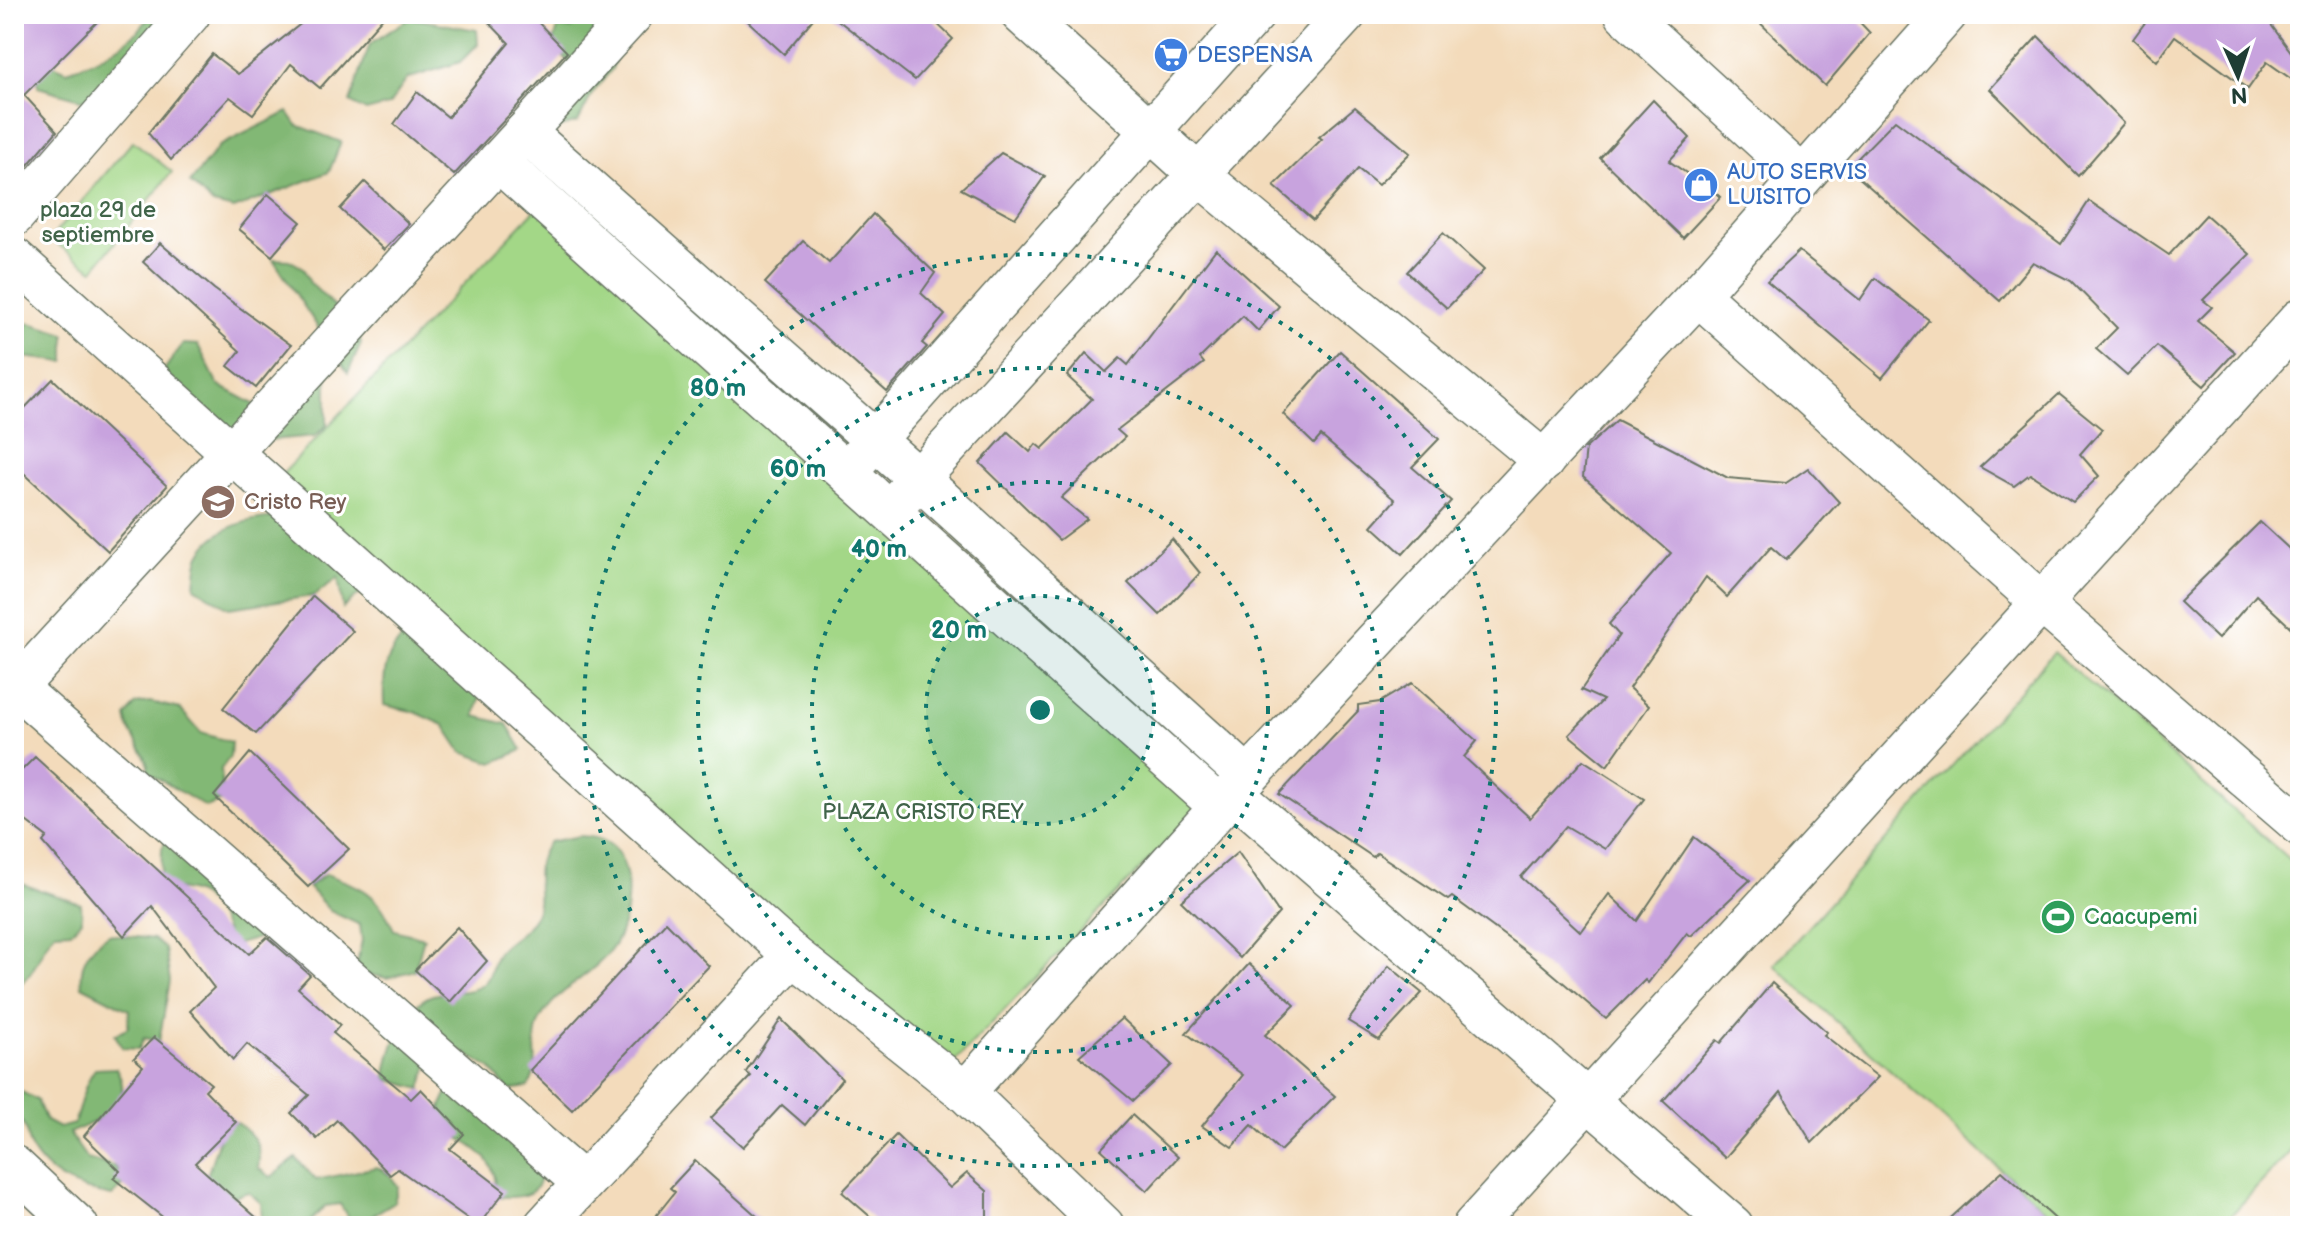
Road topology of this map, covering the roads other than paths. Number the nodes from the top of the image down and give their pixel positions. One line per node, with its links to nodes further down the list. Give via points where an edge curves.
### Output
1 (190, 14): 13 (street)
2 (633, 14): 8 (street)
3 (1021, 14): 9 (street)
4 (1255, 14): 9 (street)
5 (1346, 14): 11 (street)
6 (1625, 14): 12 (street)
7 (1947, 14): 12 (street)
8 (525, 132): 10 (street); 17 (street)
9 (1151, 132): 11 (street); 17 (street)
10 (498, 161): 18 (street); 20 (street)
11 (1198, 174): 19 (street); 21 (street)
12 (1802, 176): 15 (street)
13 (14, 216)
14 (14, 258): 18 (street)
15 (1698, 295): 19 (street); 23 (street)
16 (2300, 319): 23 (street)
17 (875, 441): 20 (street); 21 (street)
18 (230, 454): 24 (street); 27 (street)
19 (1544, 461): 25 (street)
20 (847, 472): 22 (street)
21 (919, 479): 22 (street); 25 (street)
22 (890, 511): 25 (street)
23 (2042, 603): 26 (street); 29 (street)
24 (15, 688): 31 (street)
25 (1234, 792): 28 (street); 29 (street)
26 (2300, 825)
27 (793, 955): 28 (street); 31 (street)
28 (965, 1092): 34 (street)
29 (1589, 1100): 35 (street); 36 (street)
30 (14, 1166): 32 (street)
31 (583, 1183): 33 (street)
32 (54, 1218)
33 (544, 1226)
34 (1104, 1226)
35 (1473, 1226)
36 (1733, 1226)

